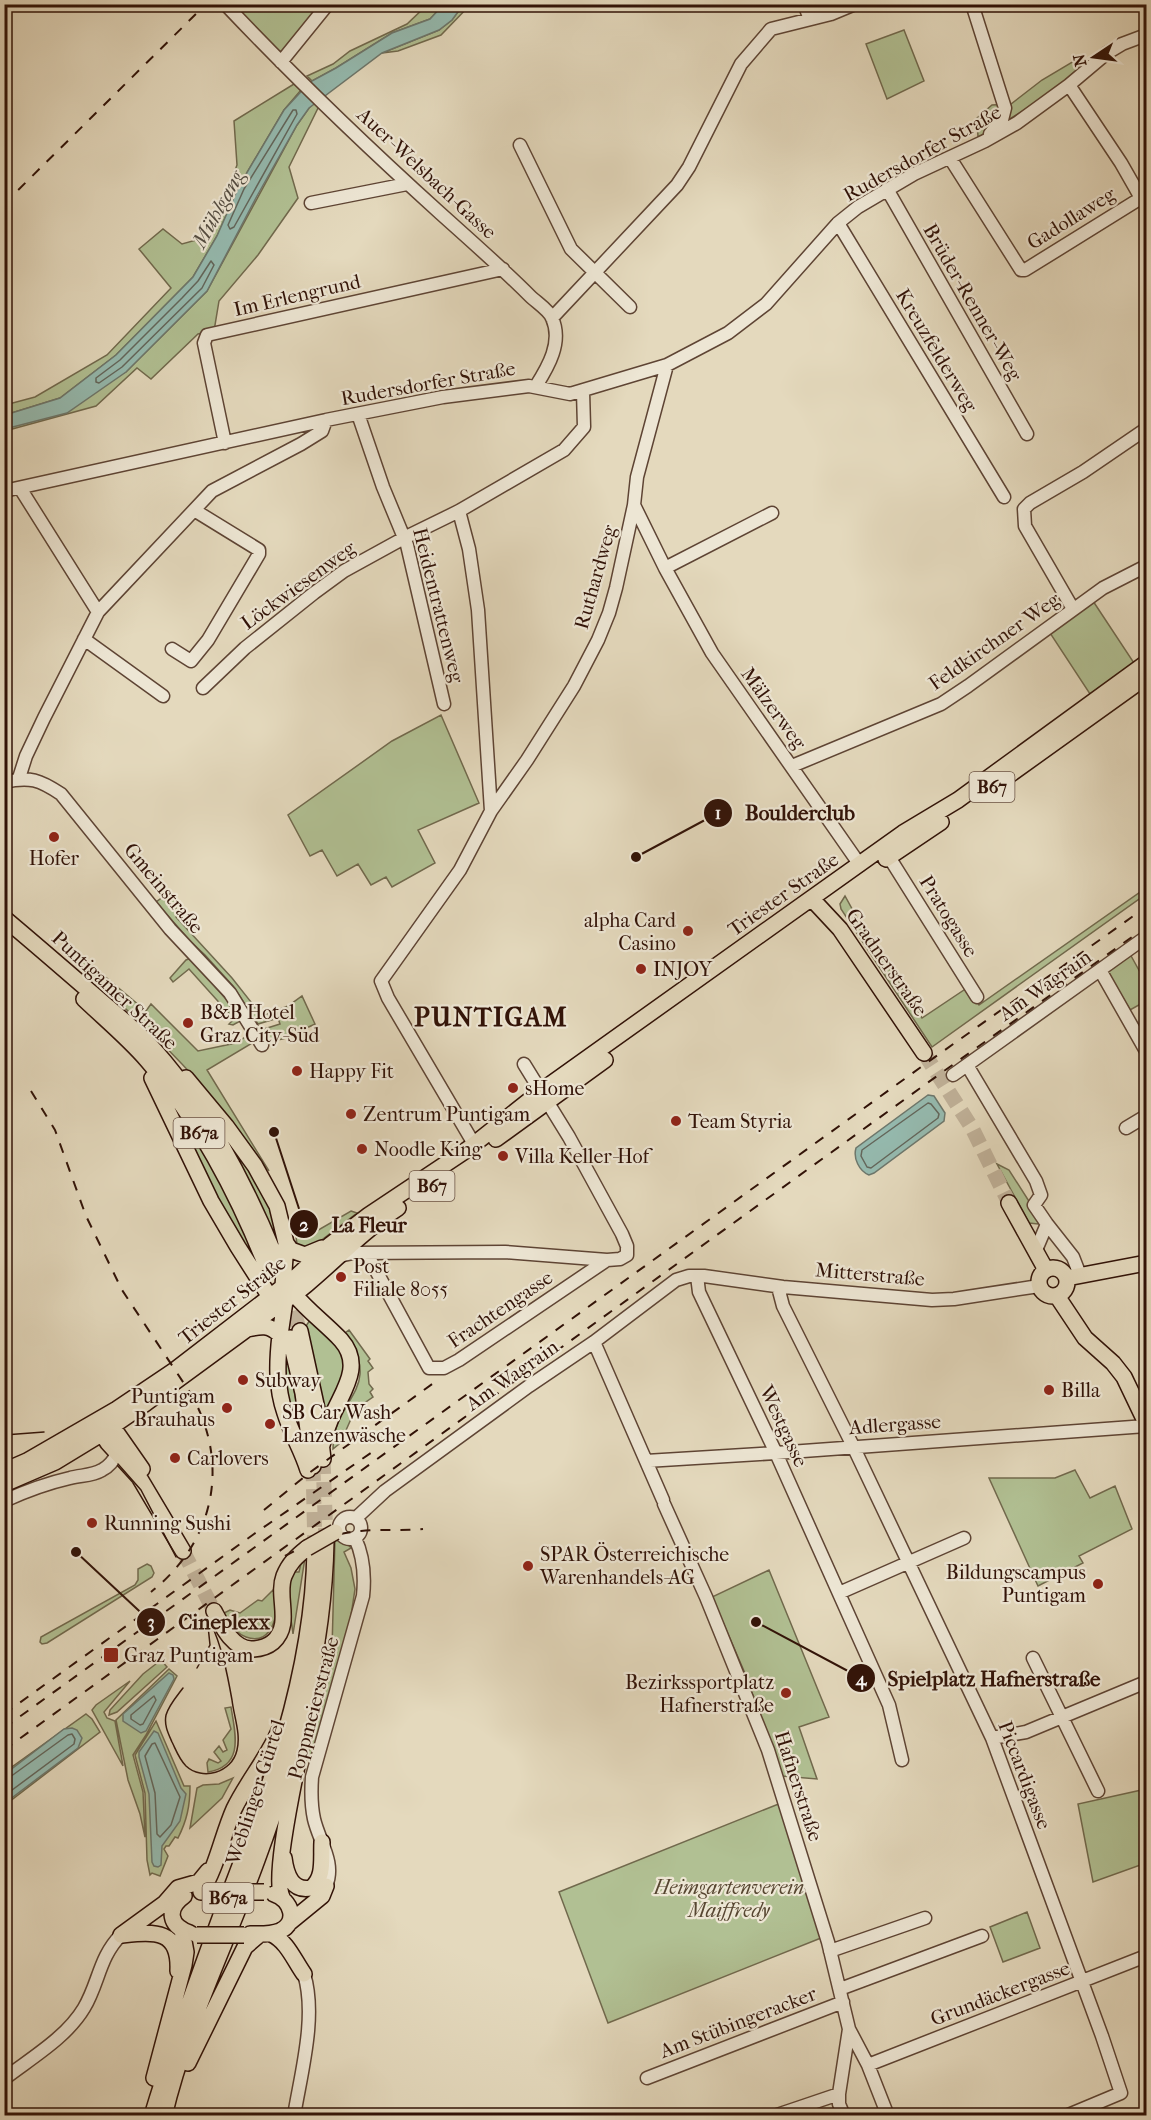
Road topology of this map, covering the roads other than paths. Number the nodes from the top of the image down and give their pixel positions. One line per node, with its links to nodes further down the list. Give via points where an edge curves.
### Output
1 (225, 4): 8 (street, Auer-Welsbach-Gasse)
2 (328, 4): 8 (street)
3 (804, 4): 6 (street)
4 (972, 4): 10 (street, via 1005,108 1002,120)
5 (854, 5): 6 (street)
6 (810, 19): 19 (street, via 771,29 741,64 677,185)
7 (1146, 35): 9 (street, Rudersdorfer Straße, via 1107,53)
8 (281, 62): 13 (street, Auer-Welsbach-Gasse)
9 (1069, 85): 10 (street, Rudersdorfer Straße); 15 (street, Gadollaweg)
10 (985, 141): 12 (street, Rudersdorfer Straße)
11 (520, 145): 19 (street, via 571,249)
12 (950, 158): 14 (street, Rudersdorfer Straße); 15 (street, Gadollaweg, via 1022,270)
13 (407, 184): 16 (street); 18 (street, Auer-Welsbach-Gasse)
14 (887, 189): 17 (street, Rudersdorfer Straße); 28 (street, Brüder-Renner-Weg)
15 (1144, 196)
16 (311, 203)
17 (838, 223): 22 (street, Rudersdorfer Straße, via 766,304 728,333); 32 (street, Kreuzfelderweg)
18 (503, 270): 21 (street, Auer-Welsbach-Gasse); 29 (street, Im Erlengrund, via 207,335 204,343)
19 (594, 272): 20 (street); 21 (street)
20 (630, 308)
21 (552, 318): 23 (street, via 552,359)
22 (667, 365): 24 (street, Rudersdorfer Straße); 33 (street, Ruthardweg, via 637,477)
23 (536, 386): 24 (street, Rudersdorfer Straße, via 562,394); 25 (street, Rudersdorfer Straße)
24 (583, 391): 35 (street, Löckwiesenweg, via 584,428 567,447)
25 (358, 414): 26 (street, Rudersdorfer Straße); 37 (street, Heidentrattenweg)
26 (326, 420): 29 (street, Rudersdorfer Straße); 34 (street, via 322,431 217,487)
27 (1146, 429): 40 (street, via 1024,509 1024,526)
28 (1027, 434)
29 (225, 443): 30 (street, Rudersdorfer Straße)
30 (20, 488): 31 (street, Rudersdorfer Straße); 41 (street)
31 (4, 491)
32 (1004, 496)
33 (634, 505): 39 (street, Mälzerweg); 52 (street, Ruthardweg, via 612,604 598,640 570,693)
34 (194, 510): 41 (street); 43 (street, via 259,550 259,554 214,631 191,661)
35 (459, 511): 37 (street, Löckwiesenweg); 52 (street, via 478,610)
36 (772, 513): 39 (street)
37 (404, 538): 46 (street, Löckwiesenweg, via 344,571 314,593 245,648); 48 (street, Heidentrattenweg)
38 (1146, 566): 40 (street, Feldkirchner Weg)
39 (665, 568): 49 (street, Mälzerweg, via 717,660)
40 (1072, 609): 49 (street, Feldkirchner Weg, via 941,704)
41 (98, 612): 42 (street)
42 (84, 639): 47 (street); 50 (street)
43 (172, 649)
44 (1146, 663): 54 (main road, Triester Straße / B67, via 958,800)
45 (1146, 677): 53 (main road, Triester Straße / B67)
46 (203, 688)
47 (163, 696)
48 (444, 704)
49 (792, 766): 54 (street, Mälzerweg)
50 (19, 778): 51 (street, Gmeinstraße); 62 (street, Gmeinstraße, via 48,785 70,803 171,929 230,993)
51 (4, 782)
52 (491, 811): 71 (street, Ruthardweg, via 460,870 381,981)
53 (889, 856): 55 (main road, Triester Straße / B67); 60 (street, Pratogasse)
54 (860, 865): 55 (main road, Triester Straße / B67)
55 (815, 902): 64 (main road, Gradnerstraße, via 840,929); 68 (main road, Triester Straße / B67)
56 (4, 918): 61 (main road, Puntigamer Straße / B67a)
57 (4, 931): 61 (main road, Puntigamer Straße / B67a)
58 (1146, 937): 59 (street, Am Wagrain)
59 (1100, 970): 63 (street); 66 (street, Am Wagrain)
60 (977, 997)
61 (138, 1042): 74 (main road, via 177,1068 255,1166 277,1206); 78 (main road, Puntigamer Straße / B67a, via 221,1168 257,1228); 87 (main road, via 237,1247)
62 (262, 1045)
63 (1146, 1051)
64 (924, 1053)
65 (524, 1064): 68 (street)
66 (966, 1065): 67 (street, Am Wagrain); 73 (street, via 1036,1181 1041,1195 1034,1205)
67 (953, 1075)
68 (545, 1097): 71 (main road, Triester Straße / B67); 75 (main road, Triester Straße / B67, via 432,1186); 79 (street, via 627,1246 627,1255)
69 (1146, 1116): 70 (street)
70 (1126, 1128)
71 (474, 1144): 75 (main road, Triester Straße / B67, via 369,1215)
72 (1009, 1203): 76 (main road)
73 (1047, 1224): 76 (street); 83 (street, via 1073,1257)
74 (286, 1243): 75 (main road, via 291,1250 305,1255); 87 (main road)
75 (334, 1250): 77 (street); 87 (main road, Triester Straße / B67); 87 (main road, Triester Straße / B67, via 297,1276)
76 (1036, 1250): 81 (main road)
77 (367, 1254): 79 (street, via 506,1252); 79 (street, Frachtengasse, via 429,1368 444,1368 459,1360)
78 (270, 1260)
79 (607, 1260)
80 (1146, 1263): 83 (main road)
81 (1046, 1270): 83 (main road, via 1058,1268); 84 (main road, via 1039,1279)
82 (697, 1276): 85 (street, Mitterstraße); 90 (street, Am Wagrain, via 670,1283); 95 (street, Westgasse, via 699,1292)
83 (1073, 1277): 86 (main road)
84 (1040, 1286): 85 (street, Mitterstraße, via 932,1300); 86 (main road, via 1046,1295)
85 (778, 1287): 93 (street, Piccardigasse, via 783,1306)
86 (1058, 1296): 91 (main road, via 1085,1338 1124,1377)
87 (281, 1297): 88 (main road, Triester Straße / B67); 89 (main road); 92 (main road, Triester Straße / B67, via 117,1409); 96 (main road, via 306,1309 340,1340 351,1359 349,1382)
88 (247, 1329): 89 (main road, via 266,1325); 92 (main road, Triester Straße / B67)
89 (290, 1335): 96 (main road); 96 (main road, via 317,1409); 96 (main road, via 277,1370 279,1392 285,1413)
90 (594, 1342): 97 (street, Hafnerstraße); 101 (street, Am Wagrain, via 392,1485)
91 (1146, 1425): 93 (street, Adlergasse)
92 (103, 1427): 94 (main road); 98 (main road, Triester Straße / B67); 99 (main road, Triester Straße / B67, via 55,1462); 102 (main road, via 152,1485)
93 (853, 1446): 95 (street, Adlergasse); 107 (street, Piccardigasse)
94 (116, 1453): 100 (street, via 106,1469 95,1474 38,1487); 102 (main road, via 139,1477)
95 (776, 1453): 97 (street, Adlergasse); 108 (street, Westgasse)
96 (316, 1460)
97 (646, 1461): 131 (street, Hafnerstraße, via 735,1666 779,1779)
98 (4, 1471)
99 (4, 1484)
100 (4, 1501)
101 (356, 1518): 103 (street, Poppmeierstraße, via 361,1528); 105 (street, Am Wagrain, via 342,1519)
102 (175, 1536): 106 (main road)
103 (355, 1538): 105 (street); 118 (street, Poppmeierstraße, via 362,1564 363,1596 312,1777 312,1810)
104 (964, 1538): 107 (street)
105 (325, 1540): 109 (main road, via 293,1560 284,1576 282,1626 271,1643 254,1649 239,1646); 111 (main road, Weblinger Gürtel / B67a); 114 (main road, Weblinger Gürtel / B67a, via 320,1631)
106 (183, 1551)
107 (909, 1563): 108 (street); 115 (street, Piccardigasse)
108 (839, 1593): 116 (street, Westgasse, via 890,1705)
109 (214, 1611)
110 (1033, 1658): 113 (street)
111 (300, 1679): 120 (main road, via 272,1747 234,1810); 144 (main road, Weblinger Gürtel / B67a, via 274,1772)
112 (1146, 1682): 113 (street)
113 (1062, 1717): 115 (street, via 1026,1732); 117 (street)
114 (300, 1725): 119 (main road, via 303,1737); 145 (main road, Weblinger Gürtel / B67a, via 257,1859 201,1999)
115 (992, 1738): 134 (street, Piccardigasse)
116 (902, 1760)
117 (1098, 1791)
118 (322, 1842): 119 (main road, via 321,1876 308,1889 292,1882); 121 (street, Poppmeierstraße, via 330,1868)
119 (283, 1852): 123 (main road, via 279,1878)
120 (216, 1858): 122 (main road); 129 (main road, via 199,1882 178,1888 165,1903)
121 (326, 1886): 123 (main road, via 309,1899 292,1903); 126 (main road, via 322,1896)
122 (206, 1892): 123 (main road, bridge, via 264,1892); 124 (main road, via 186,1895 177,1901)
123 (285, 1899): 126 (main road, via 291,1913)
124 (172, 1917): 127 (main road, via 176,1926); 129 (main road)
125 (925, 1918): 131 (street)
126 (287, 1925): 128 (main road); 133 (main road)
127 (189, 1932): 128 (main road, bridge); 135 (main road)
128 (265, 1934): 133 (main road, via 279,1938); 145 (main road, via 251,1939 244,1947)
129 (121, 1935): 135 (main road, via 153,1932 171,1941 178,1961); 141 (street, via 109,1949 85,2007 73,2024)
130 (982, 1936): 136 (street)
131 (830, 1952): 136 (street, Hafnerstraße)
132 (1146, 1956): 134 (street, Grundäckergasse)
133 (304, 1974): 146 (street, via 309,1992 308,2024)
134 (1082, 1983): 139 (street, Grundäckergasse); 150 (street, Piccardigasse, via 1121,2093)
135 (177, 1989): 143 (main road)
136 (840, 1989): 137 (street, Hafnerstraße)
137 (843, 2002): 138 (street, Hafnerstraße); 140 (street, Am Stübingeracker)
138 (849, 2029): 139 (street); 142 (street, Hafnerstraße)
139 (868, 2065): 149 (street)
140 (647, 2078)
141 (4, 2079)
142 (839, 2094): 147 (street); 148 (street, Hafnerstraße)
143 (146, 2115)
144 (152, 2115)
145 (165, 2115)
146 (294, 2115)
147 (774, 2115)
148 (844, 2115)
149 (888, 2115)
150 (1066, 2115)

